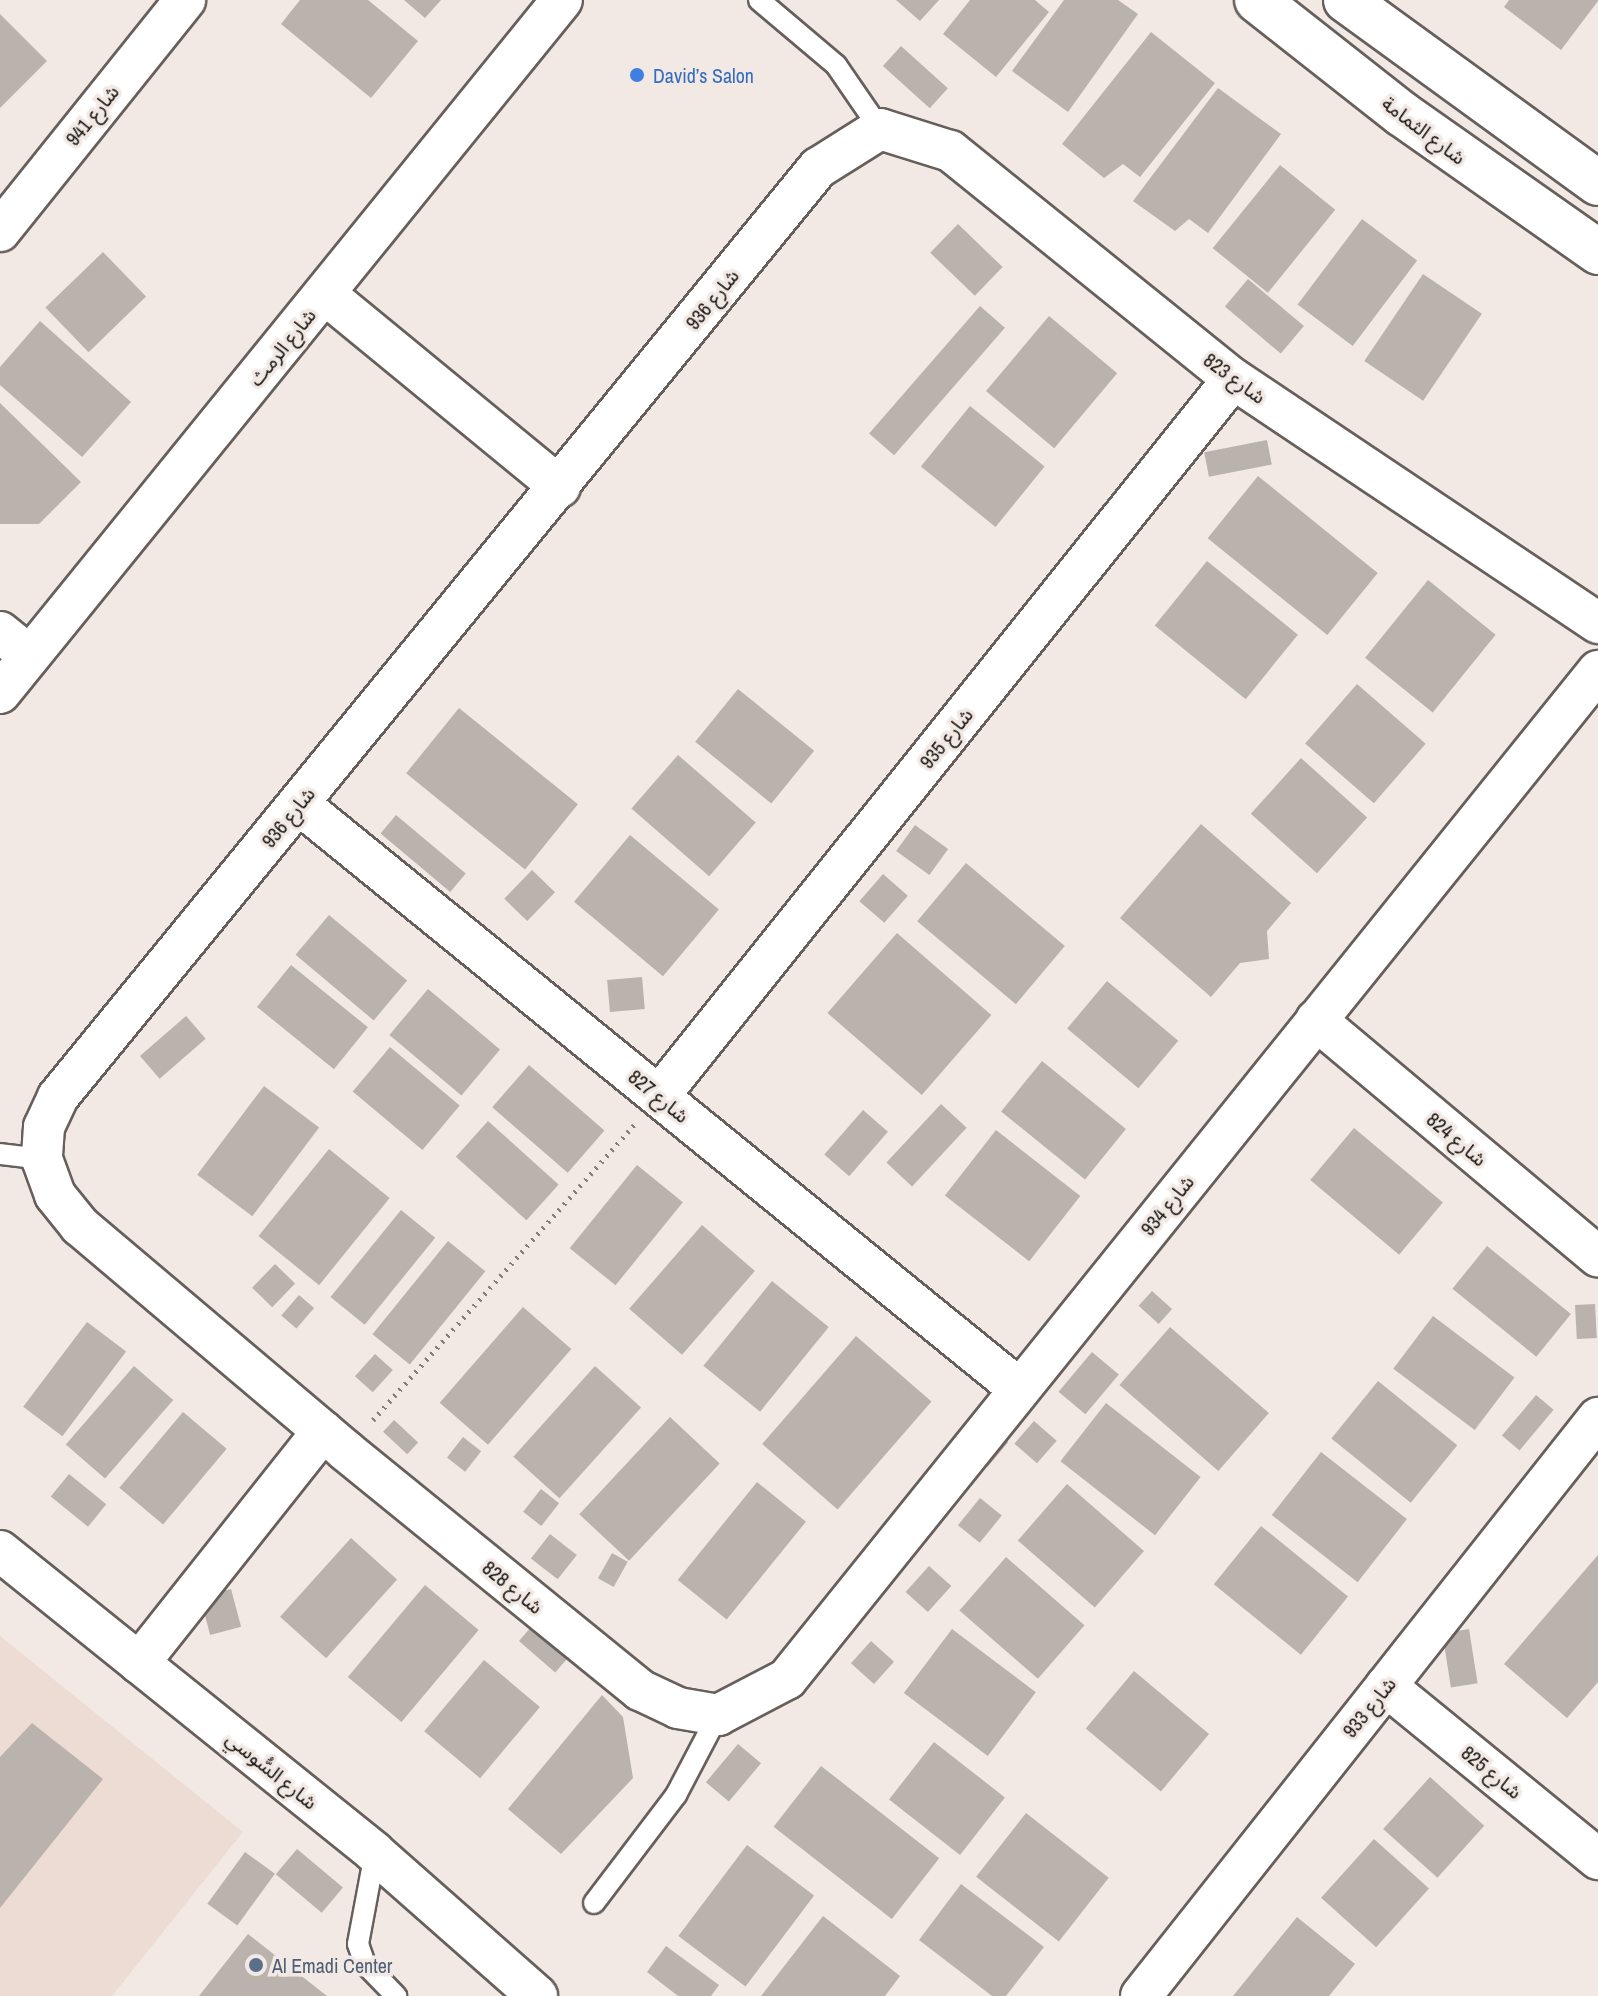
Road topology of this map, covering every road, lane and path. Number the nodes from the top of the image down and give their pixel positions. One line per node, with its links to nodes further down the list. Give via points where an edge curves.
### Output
1 (185, 0): 8 (street, شارع 941)
2 (562, 0): 10 (street, شارع الرمث)
3 (759, 0): 6 (lane, via 836,65)
4 (1257, 0): 9 (street, شارع الثمامة, via 1414,123)
5 (1346, 0): 7 (street)
6 (880, 129): 11 (street, شارع 823, via 950,151); 12 (street, شارع 936, via 818,168)
7 (1598, 183)
8 (0, 231)
9 (1598, 252)
10 (325, 294): 12 (street); 14 (street, شارع الرمث)
11 (1233, 379): 13 (street, شارع 823); 19 (street, شارع 935)
12 (560, 487): 17 (street, شارع 936)
13 (1598, 623)
14 (15, 644): 16 (street, شارع الرمث)
15 (1598, 671): 18 (street, شارع 934)
16 (0, 693)
17 (299, 804): 19 (street, شارع 827); 21 (street, شارع 936, via 58,1097 44,1127)
18 (1316, 1020): 22 (street, شارع 824); 23 (street, شارع 934)
19 (659, 1096): 23 (street, شارع 827); 25 (path)
20 (0, 1154): 21 (lane)
21 (42, 1159): 25 (street, شارع 828, via 55,1195 80,1226)
22 (1598, 1257)
23 (1019, 1389): 29 (street, شارع 934, via 787,1679)
24 (1598, 1418): 28 (street, شارع 933)
25 (334, 1441): 27 (street); 29 (street, شارع 828, via 640,1690 678,1708)
26 (0, 1551): 27 (street, شارع السُّوسي)
27 (139, 1663): 30 (street, شارع السُّوسي)
28 (1386, 1686): 31 (street, شارع 825); 35 (street, شارع 933)
29 (718, 1715): 32 (lane, via 676,1795)
30 (375, 1853): 33 (lane, via 358,1944 365,1964); 34 (street, شارع السُّوسي)
31 (1598, 1859)
32 (594, 1903)
33 (396, 1996)
34 (537, 1996)
35 (1141, 1996)

